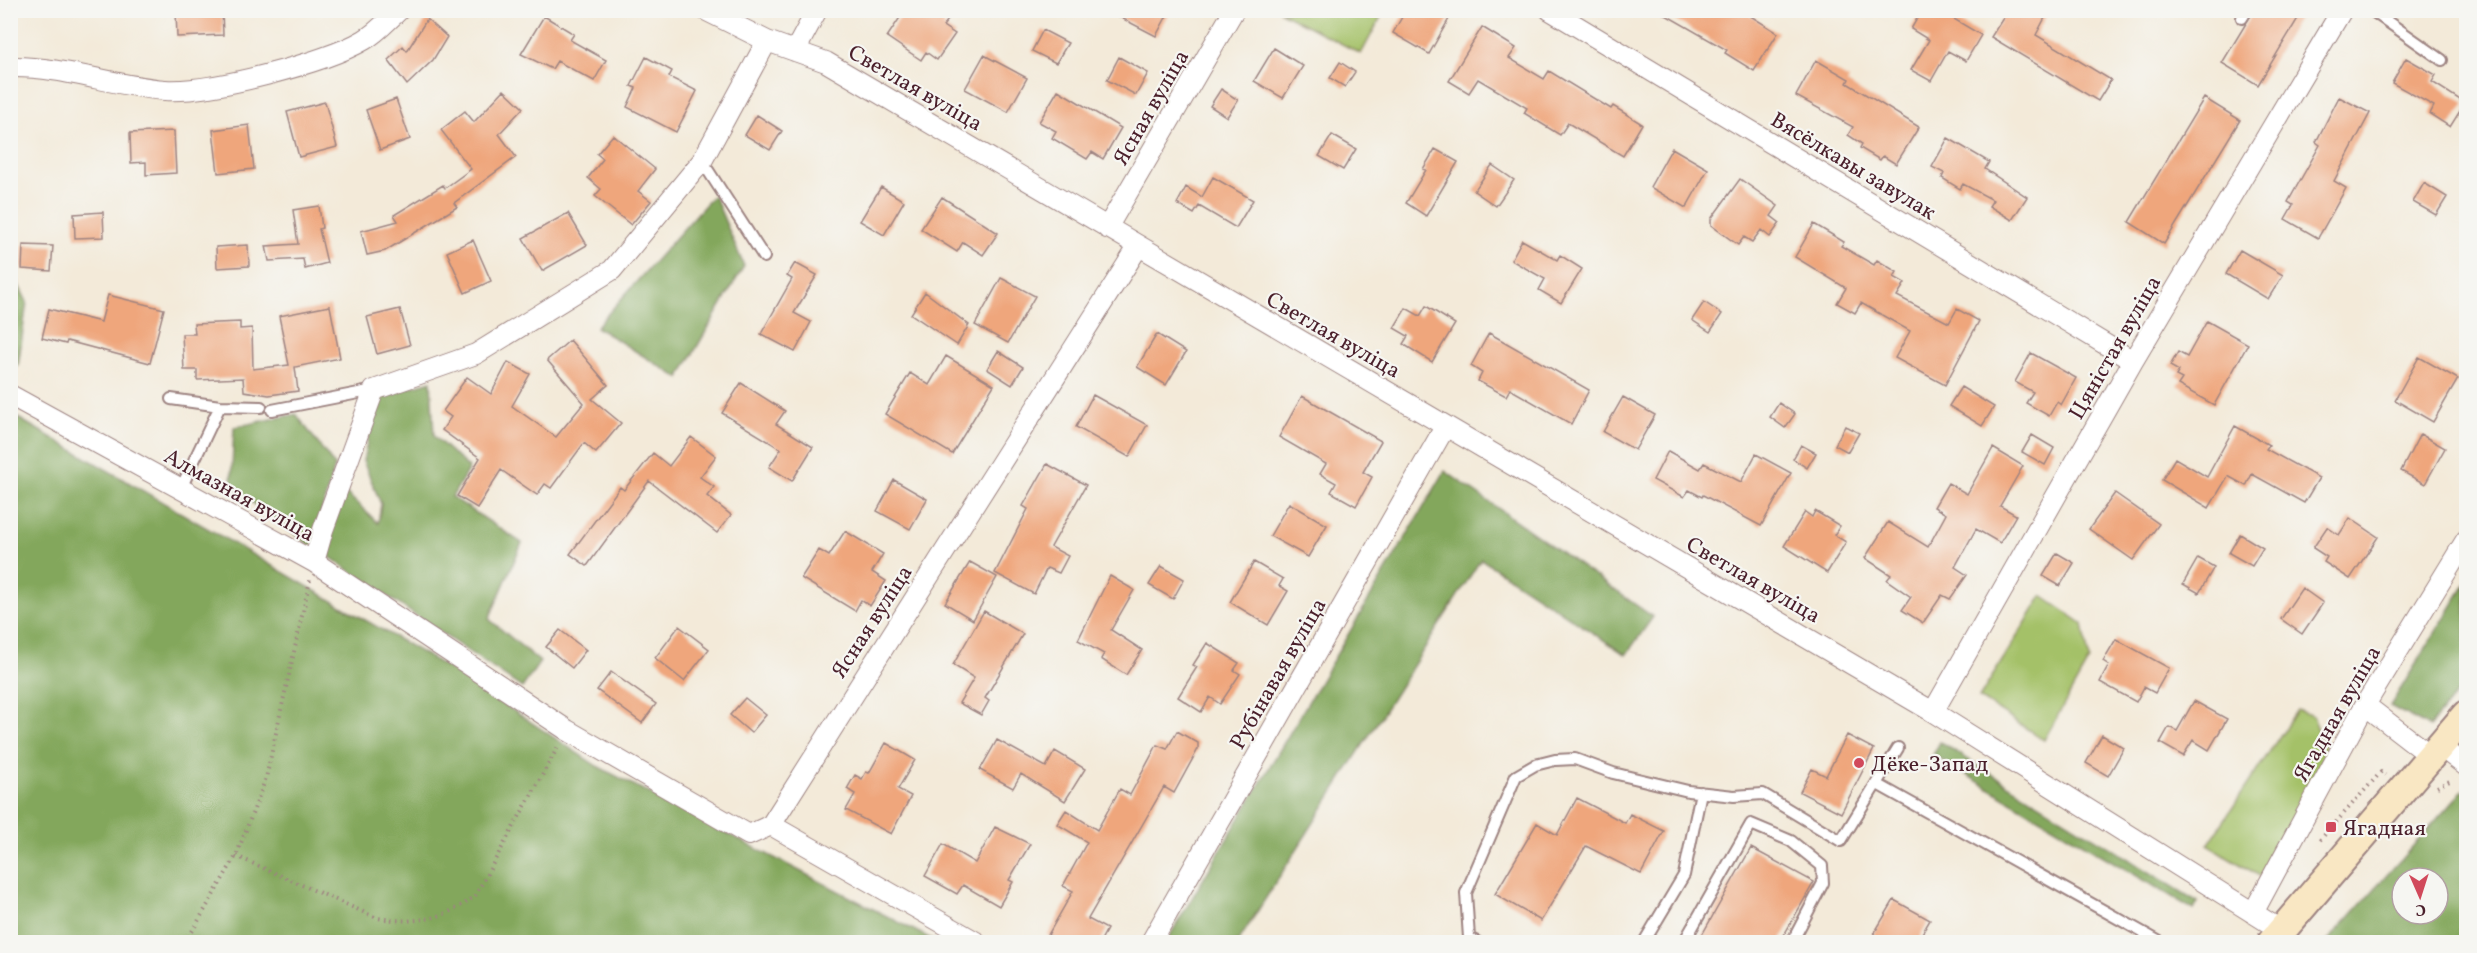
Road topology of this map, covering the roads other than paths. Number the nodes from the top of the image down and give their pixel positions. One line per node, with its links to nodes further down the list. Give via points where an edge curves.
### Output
1 (399, 10): 11 (street, via 365,40 324,57 220,85 166,90 36,66)
2 (705, 10): 8 (street, Светлая вуліца)
3 (817, 10): 9 (street)
4 (1234, 10): 13 (street, Ясная вуліца)
5 (1550, 10): 16 (street, Вясёлкавы завулак)
6 (2342, 10): 16 (street, Цяністая вуліца)
7 (2371, 10): 10 (lane)
8 (766, 40): 9 (street, Светлая вуліца); 12 (street)
9 (795, 51): 13 (street, Светлая вуліца, via 826,63)
10 (2442, 60)
11 (10, 67)
12 (702, 161): 15 (lane); 17 (street, via 612,270 476,354)
13 (1107, 228): 14 (street, Светлая вуліца)
14 (1138, 247): 21 (street, Светлая вуліца); 33 (street, Ясная вуліца)
15 (764, 257)
16 (2133, 361): 26 (street, Цяністая вуліца)
17 (374, 390): 20 (lane, via 266,409); 24 (street, Алмазная вуліца)
18 (10, 395): 22 (street, Алмазная вуліца)
19 (171, 399): 20 (lane)
20 (220, 406): 22 (lane)
21 (1445, 427): 26 (street, Светлая вуліца); 37 (street, Рубінавая вуліца)
22 (181, 488): 24 (street, Алмазная вуліца)
23 (2466, 540): 25 (street, Ягадная вуліца)
24 (314, 562): 33 (street, via 567,730 749,835)
25 (2365, 705): 29 (street); 34 (street, Ягадная вуліца)
26 (1934, 712): 34 (street, Светлая вуліца)
27 (2466, 715): 29 (main road)
28 (1898, 748): 31 (lane)
29 (2436, 751): 30 (street); 35 (main road)
30 (2466, 766)
31 (1876, 784): 32 (lane, via 1841,841 1763,794); 42 (lane)
32 (1701, 792): 38 (lane, via 1613,773 1575,759 1535,765 1516,776 1466,893 1469,938); 39 (lane, via 1684,875)
33 (771, 825): 36 (street)
34 (2253, 913): 35 (street, Светлая вуліца)
35 (2277, 937)
36 (976, 942)
37 (1151, 942)
38 (1477, 942)
39 (1644, 942)
40 (1684, 942): 41 (lane, via 1751,824 1791,841 1822,866 1823,883)
41 (1791, 942)
42 (2160, 942)

